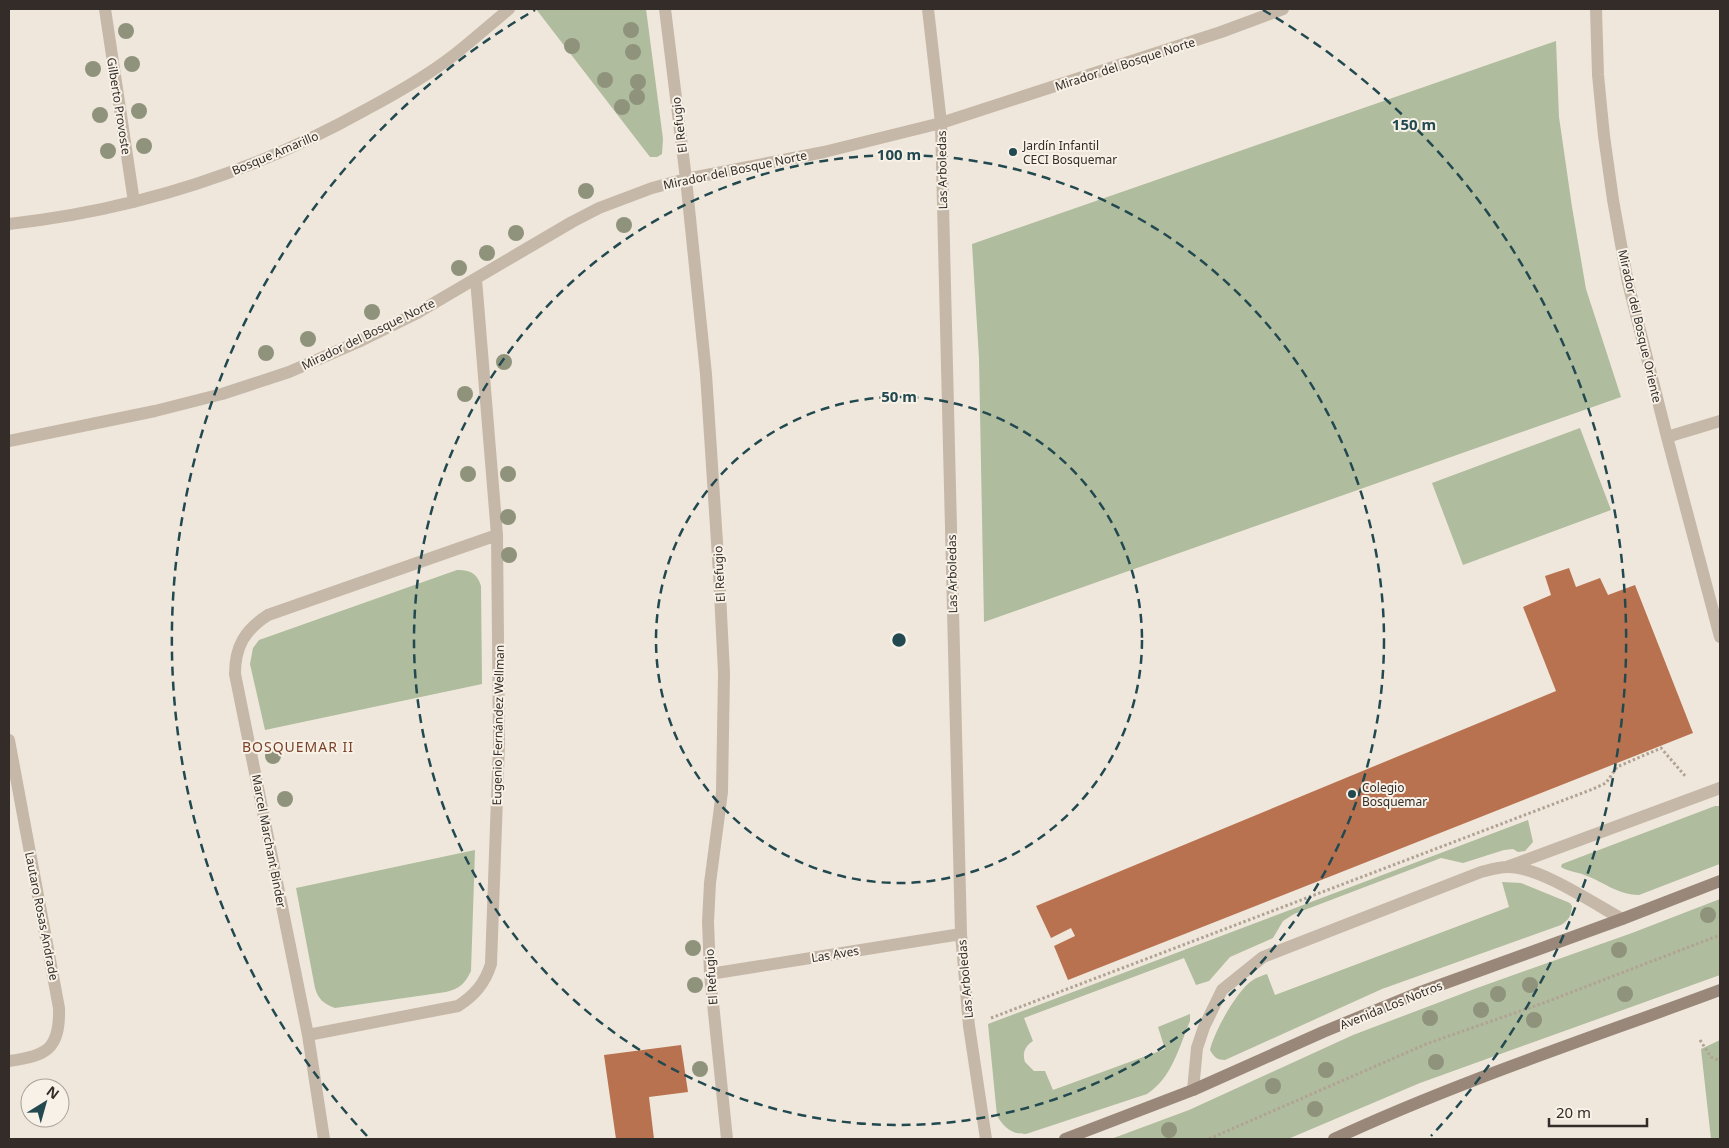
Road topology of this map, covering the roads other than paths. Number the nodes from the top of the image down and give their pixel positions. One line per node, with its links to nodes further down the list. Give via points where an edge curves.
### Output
1 (105, 9): 9 (street, Gilberto Provoste)
2 (509, 9): 9 (street, Bosque Amarillo, via 453,56 338,126 214,179)
3 (665, 9): 8 (street, El Refugio)
4 (928, 9): 7 (street, Las Arboledas)
5 (1283, 9): 7 (street, Mirador del Bosque Norte)
6 (1596, 9): 13 (street, Mirador del Bosque Oriente, via 1598,75 1613,200 1628,283)
7 (941, 123): 8 (street, Mirador del Bosque Norte, via 824,152); 22 (street, Las Arboledas)
8 (686, 179): 11 (street, Mirador del Bosque Norte, via 599,208); 23 (street, El Refugio, via 706,374 724,673 722,792 708,922)
9 (134, 202): 10 (street, Bosque Amarillo, via 83,214)
10 (9, 224)
11 (476, 279): 14 (street, Mirador del Bosque Norte, via 417,313 289,372 155,411); 15 (street, Eugenio Fernández Wellman)
12 (1720, 421): 13 (street)
13 (1666, 437): 16 (street, Mirador del Bosque Oriente)
14 (9, 441)
15 (497, 535): 25 (street, Eugenio Fernández Wellman, via 499,743 492,952 488,975 472,997 458,1006); 25 (street, Marcel Marchant Binder, via 268,615 255,623 238,648 235,674)
16 (1720, 633)
17 (9, 740): 26 (street, Lautaro Rosas Andrade, via 59,1008 56,1035 45,1052)
18 (1720, 788): 19 (street)
19 (1507, 867): 21 (street, via 1531,871 1551,880); 27 (street, via 1481,872 1262,957 1222,990 1197,1048)
20 (1720, 881): 21 (street, Avenida Los Notros)
21 (1622, 919): 27 (street, Avenida Los Notros, via 1418,994)
22 (961, 934): 23 (street, Las Aves); 30 (street, Las Arboledas, via 969,1026)
23 (710, 974): 29 (street, El Refugio)
24 (1720, 990): 32 (street, via 1443,1092)
25 (308, 1035): 28 (street, Marcel Marchant Binder)
26 (9, 1061)
27 (1193, 1090): 31 (street, Avenida Los Notros)
28 (324, 1139)
29 (727, 1139)
30 (986, 1139)
31 (1065, 1139)
32 (1334, 1139)

